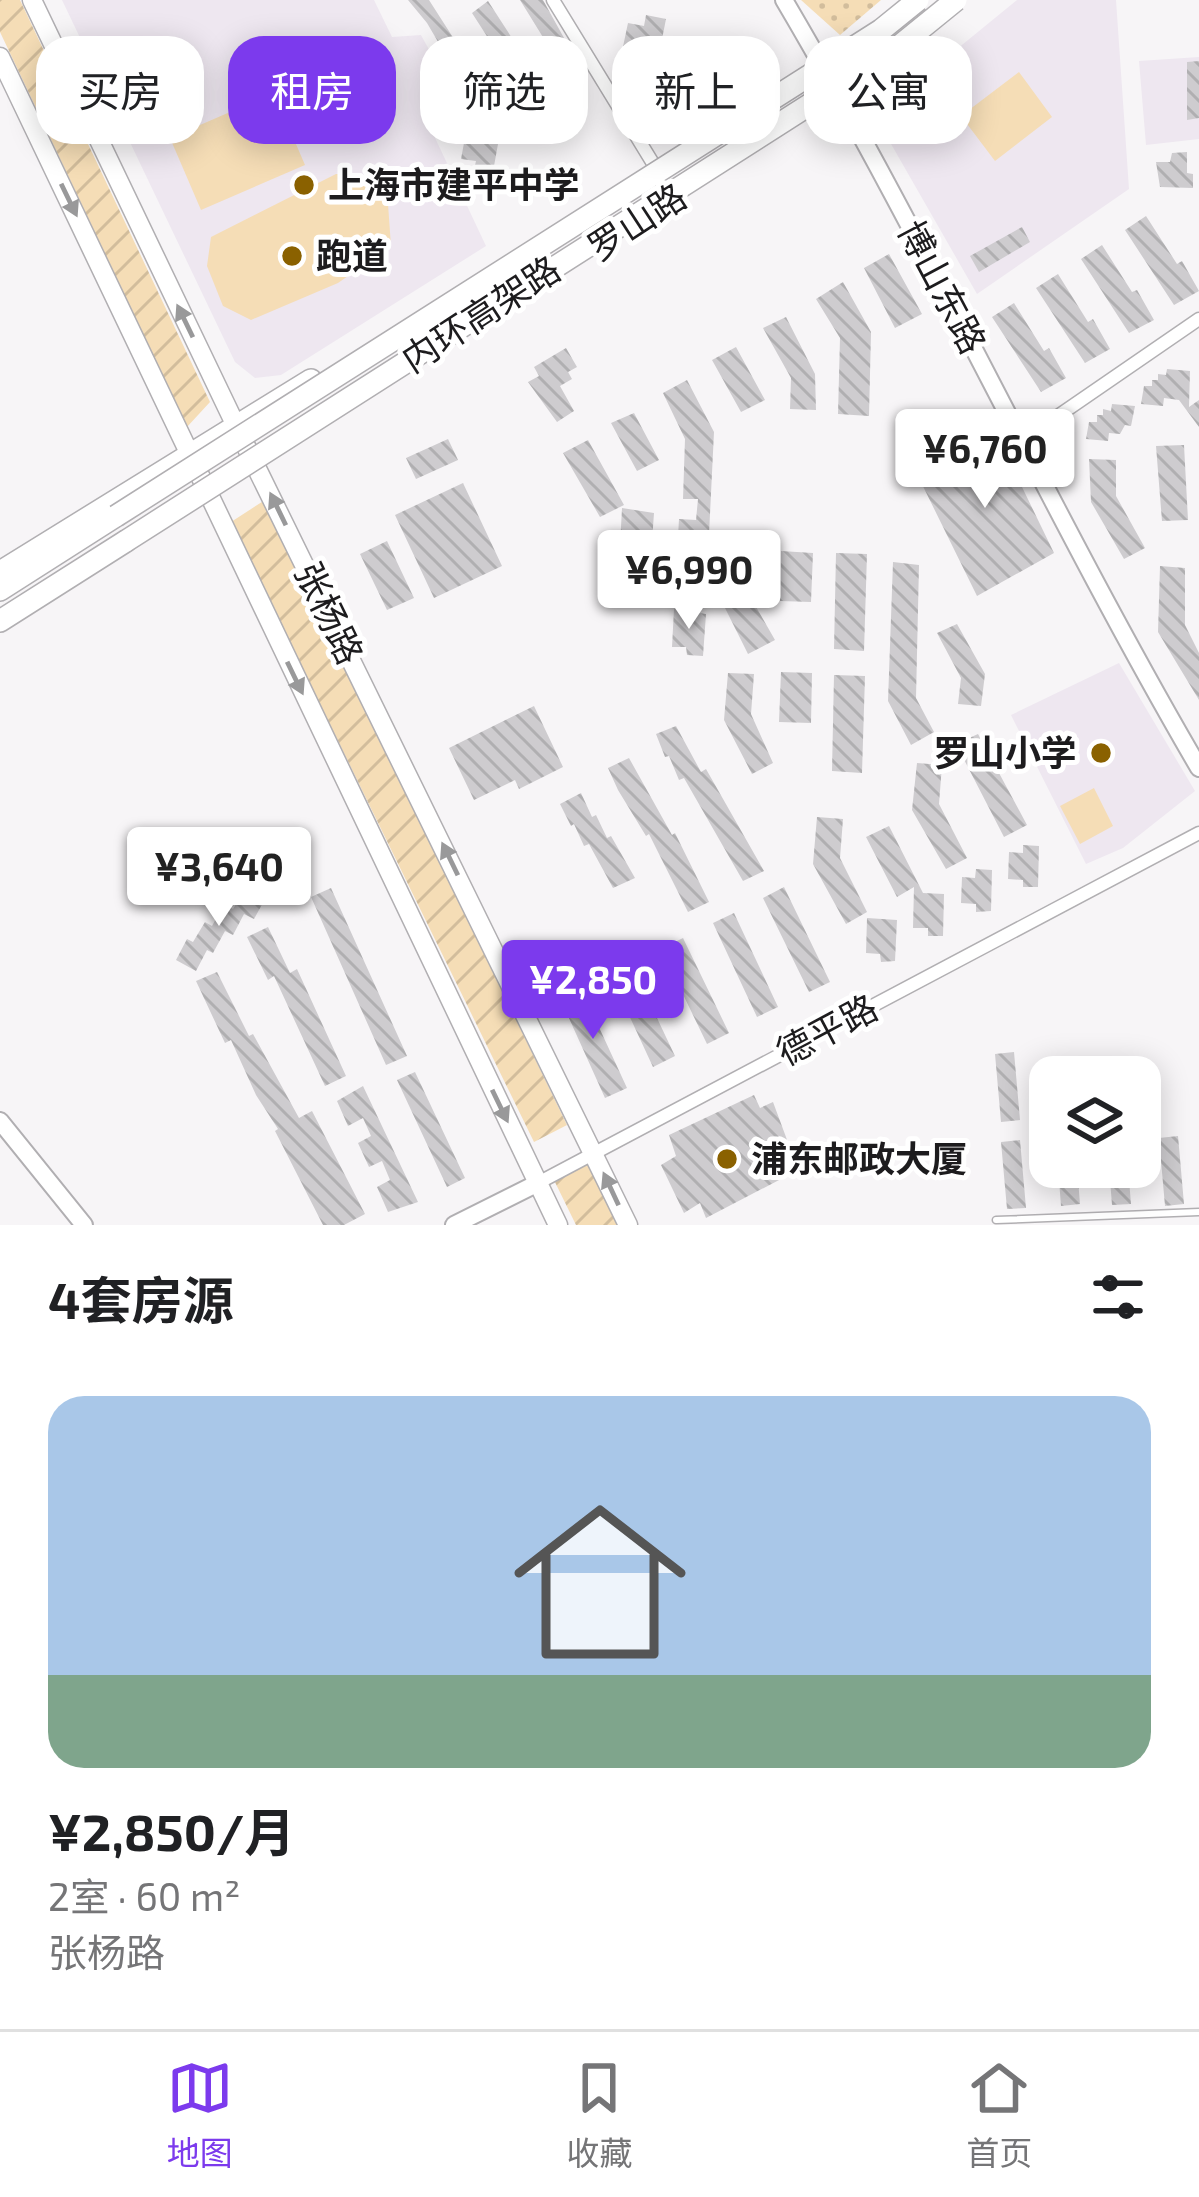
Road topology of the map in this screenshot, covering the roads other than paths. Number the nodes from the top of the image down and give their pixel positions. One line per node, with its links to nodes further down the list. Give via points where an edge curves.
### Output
1 (32, 0): 17 (main road, 张杨路, one-way to 1)
2 (553, 0): 15 (street)
3 (784, 0): 8 (street, 博山东路)
4 (907, 0): 9 (main road, 罗山路)
5 (918, 0): 23 (main road, 内环高架路, bridge)
6 (956, 0): 24 (main road, 内环高架路, bridge, via 892,52)
7 (966, 0): 10 (main road, 罗山路)
8 (805, 36)
9 (859, 36)
10 (922, 36)
11 (0, 57): 19 (main road, 张杨路, one-way to 19)
12 (804, 70): 15 (main road, 罗山路)
13 (804, 115): 20 (main road, 罗山路)
14 (864, 144): 18 (street, 博山东路)
15 (654, 165): 17 (main road, 罗山路)
16 (1199, 319): 18 (street)
17 (236, 426): 19 (main road, 罗山路); 20 (main road, 张杨路)
18 (1023, 440): 26 (street, 博山东路)
19 (189, 454): 21 (main road, 张杨路); 22 (main road, 罗山路)
20 (256, 465): 21 (main road, 罗山路); 29 (main road, 张杨路, one-way to 20)
21 (208, 495): 25 (main road, 罗山路); 30 (main road, 张杨路, one-way to 30)
22 (0, 572)
23 (0, 590)
24 (0, 621)
25 (0, 632)
26 (1199, 767)
27 (1199, 833): 29 (street, 德平路)
28 (1, 1122): 33 (street)
29 (594, 1153): 30 (street, 德平路); 36 (main road, 张杨路, one-way to 29)
30 (538, 1183): 34 (street, 德平路); 35 (main road, 张杨路)
31 (1199, 1211): 32 (lane)
32 (996, 1220)
33 (84, 1225)
34 (454, 1225)
35 (558, 1225)
36 (628, 1225)

